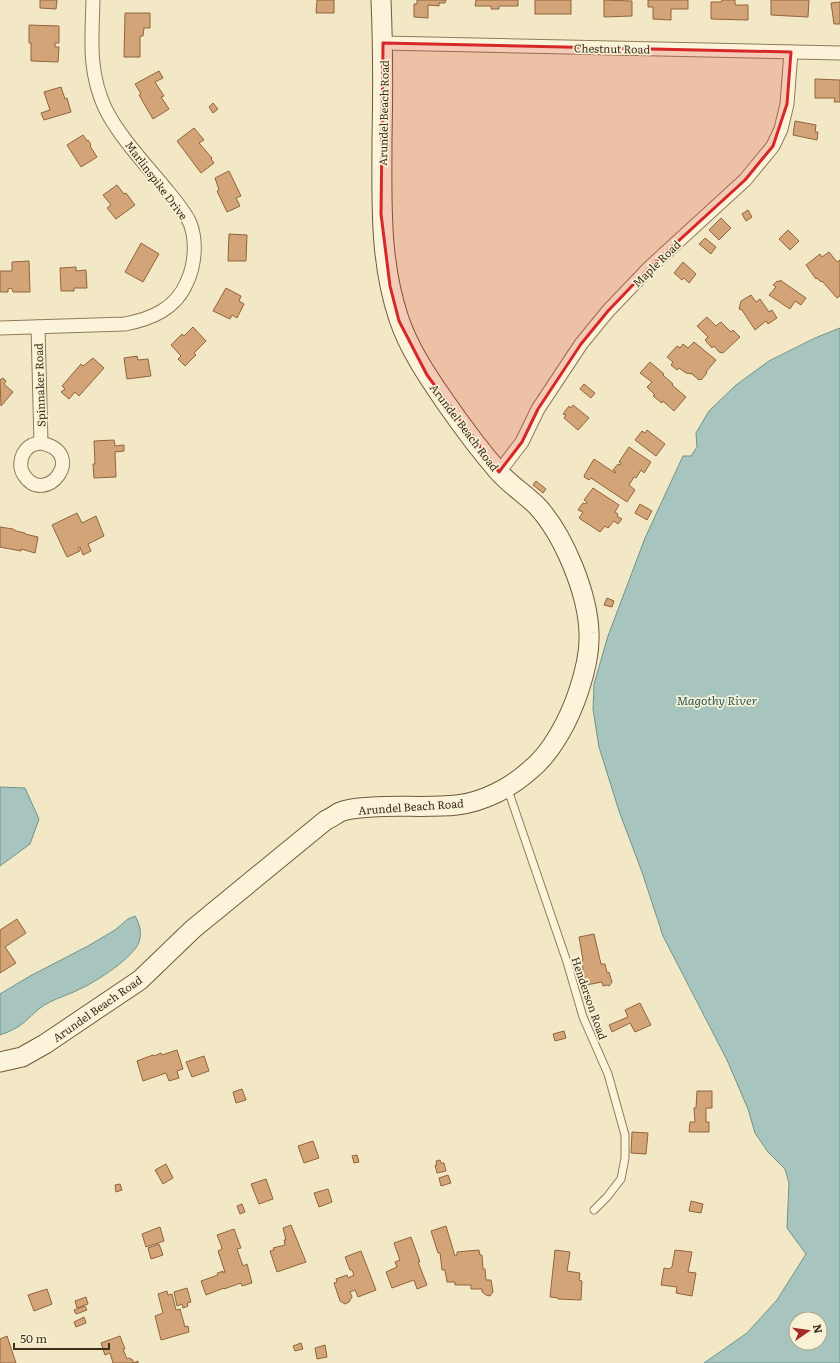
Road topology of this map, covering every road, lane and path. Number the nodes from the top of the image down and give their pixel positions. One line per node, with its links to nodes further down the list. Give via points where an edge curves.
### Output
1 (93, 0): 6 (street, Marlinspike Drive, via 92,56 99,91 115,126 190,223 194,252 191,274 184,290 172,304 159,314 143,321)
2 (381, 0): 3 (street, Arundel Beach Road)
3 (383, 43): 4 (street, Chestnut Road); 9 (street, Arundel Beach Road, via 381,214 390,286 399,321 427,375 460,424)
4 (791, 52): 5 (street, Chestnut Road); 9 (street, Maple Road, via 787,104 774,146 745,180 650,266 608,311 581,344 538,409 522,442)
5 (840, 53)
6 (38, 327): 7 (street, Marlinspike Drive); 8 (street, Spinnaker Road)
7 (0, 328)
8 (41, 442)
9 (498, 472): 10 (street, Arundel Beach Road, via 537,506 562,541 577,577 587,612 589,632 589,653 584,675 564,724 550,749 530,771)
10 (507, 787): 11 (street, Arundel Beach Road, via 485,798 459,805 359,808 340,812 326,820 193,929 140,980 22,1057); 12 (lane, Henderson Road, via 567,962 583,1017 608,1074 625,1135 625,1158 621,1179)
11 (0, 1062)
12 (594, 1210)

